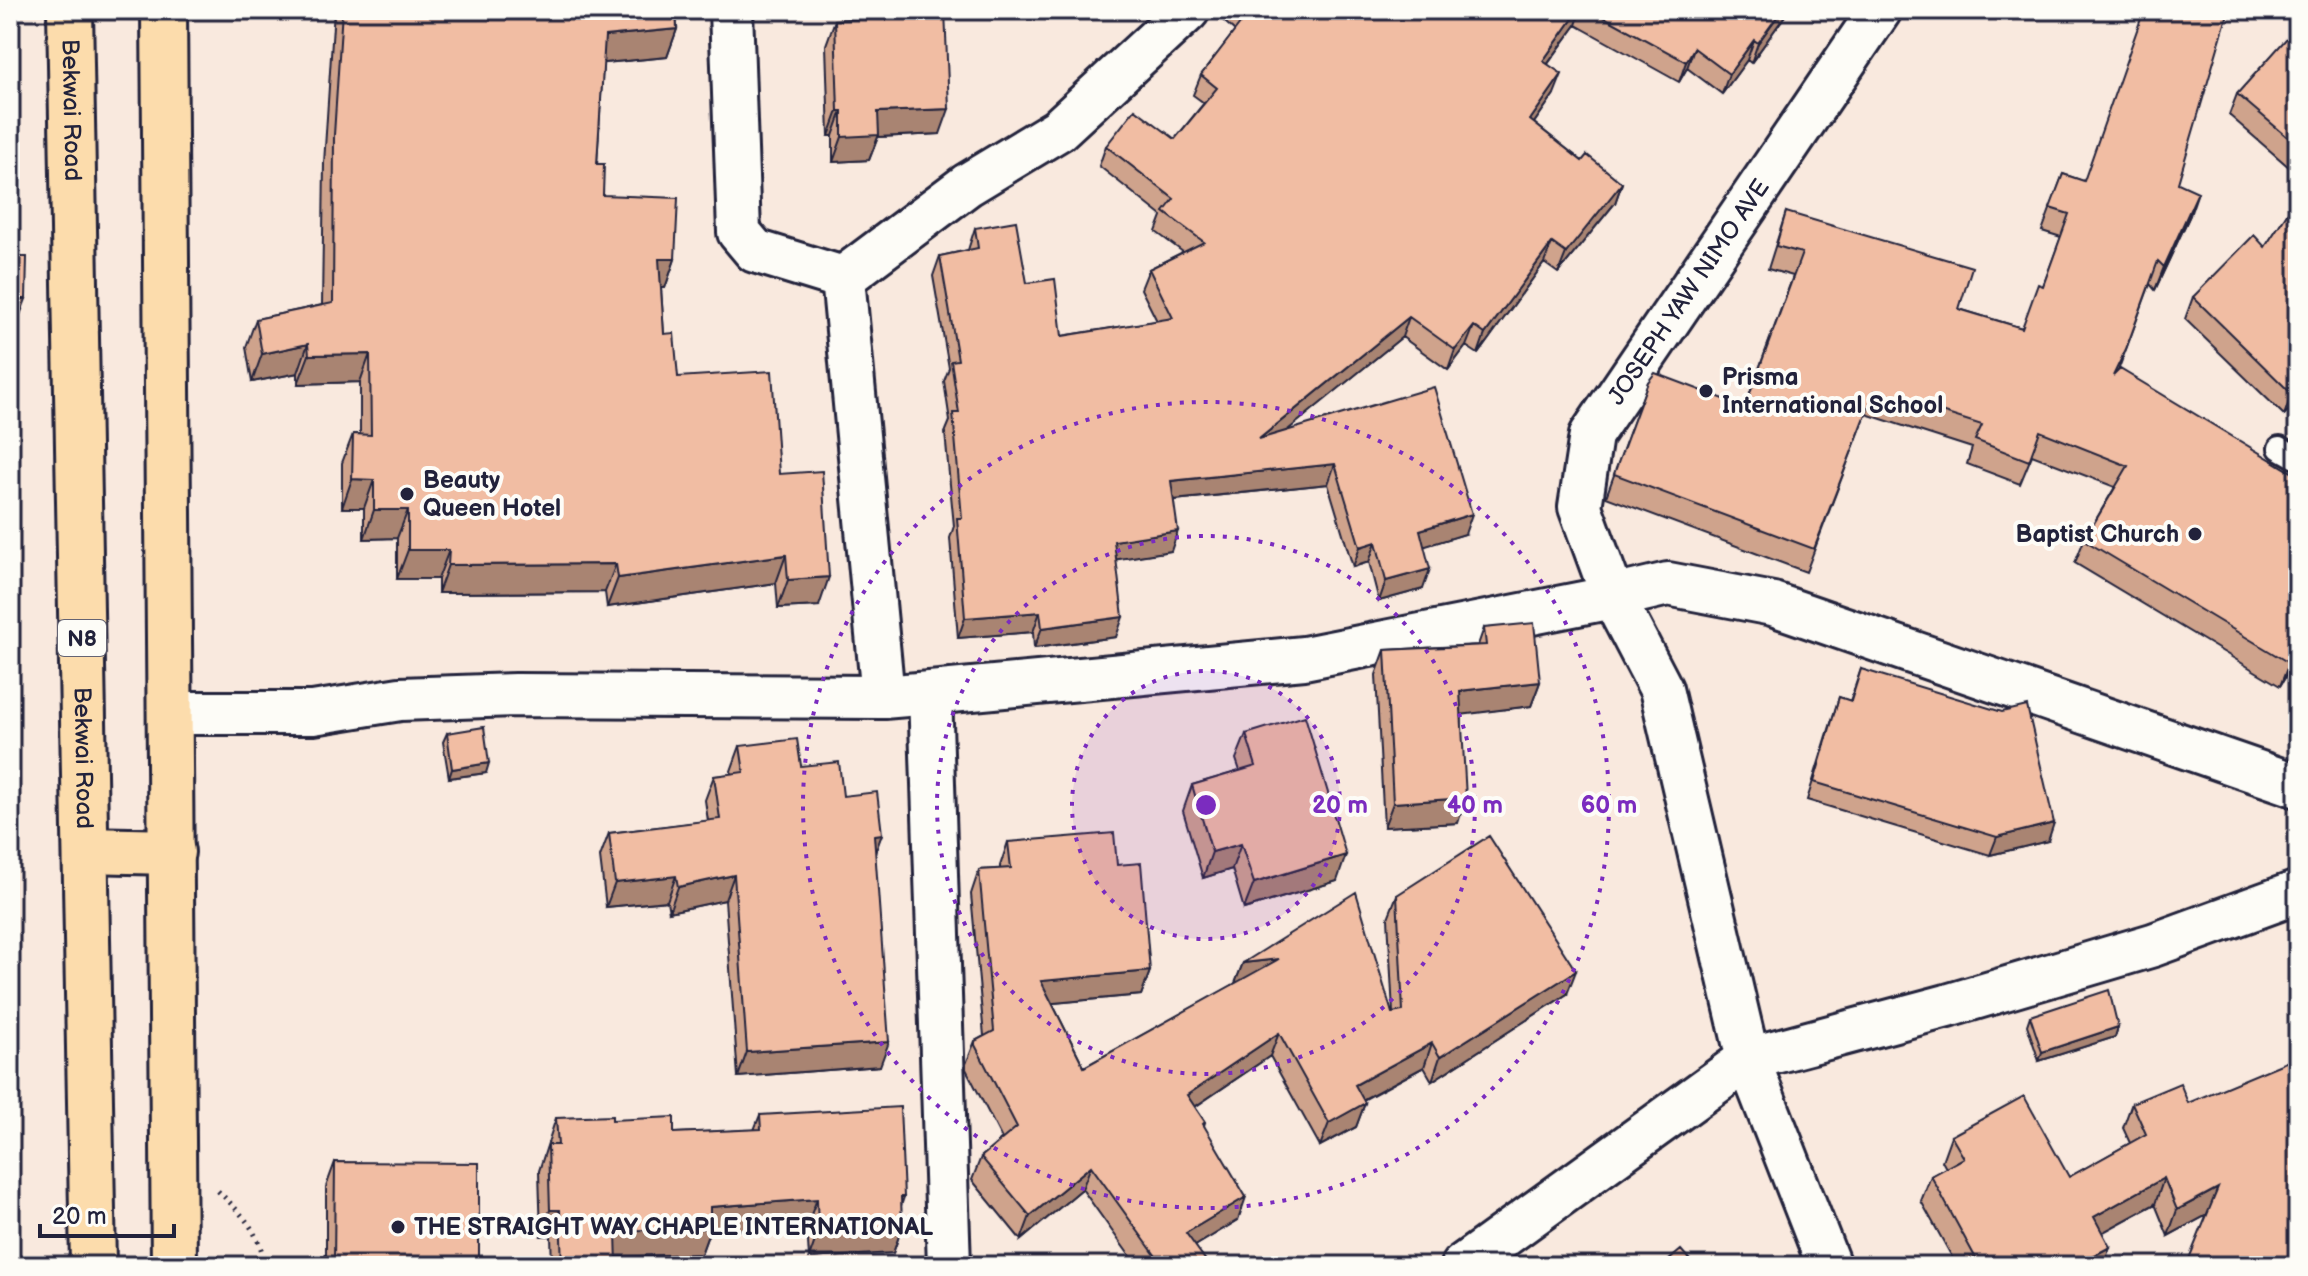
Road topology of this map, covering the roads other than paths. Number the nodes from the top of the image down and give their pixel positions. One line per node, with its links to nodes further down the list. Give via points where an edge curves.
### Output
1 (70, 10): 12 (highway, Bekwai Road / N8)
2 (164, 10): 10 (highway)
3 (731, 10): 6 (street, via 739,232 755,251)
4 (1880, 10): 7 (street, JOSEPH YAW NIMO AVE, via 1591,435 1580,507)
5 (1186, 11): 6 (street, via 1058,130 967,185)
6 (843, 278): 9 (street)
7 (1613, 597): 8 (street, via 1304,658); 11 (street, via 1668,584 1773,604); 15 (street, JOSEPH YAW NIMO AVE, via 1661,689)
8 (930, 693): 9 (street); 18 (street)
9 (883, 697): 10 (street, via 515,695 400,699 313,713)
10 (171, 713): 13 (highway)
11 (2298, 786)
12 (86, 850): 13 (highway); 16 (highway, Bekwai Road / N8)
13 (172, 852): 17 (highway)
14 (2298, 892): 15 (street, via 2153,945)
15 (1748, 1059): 19 (street); 20 (street, JOSEPH YAW NIMO AVE)
16 (93, 1266)
17 (174, 1266)
18 (949, 1266)
19 (1462, 1266)
20 (1829, 1266)

